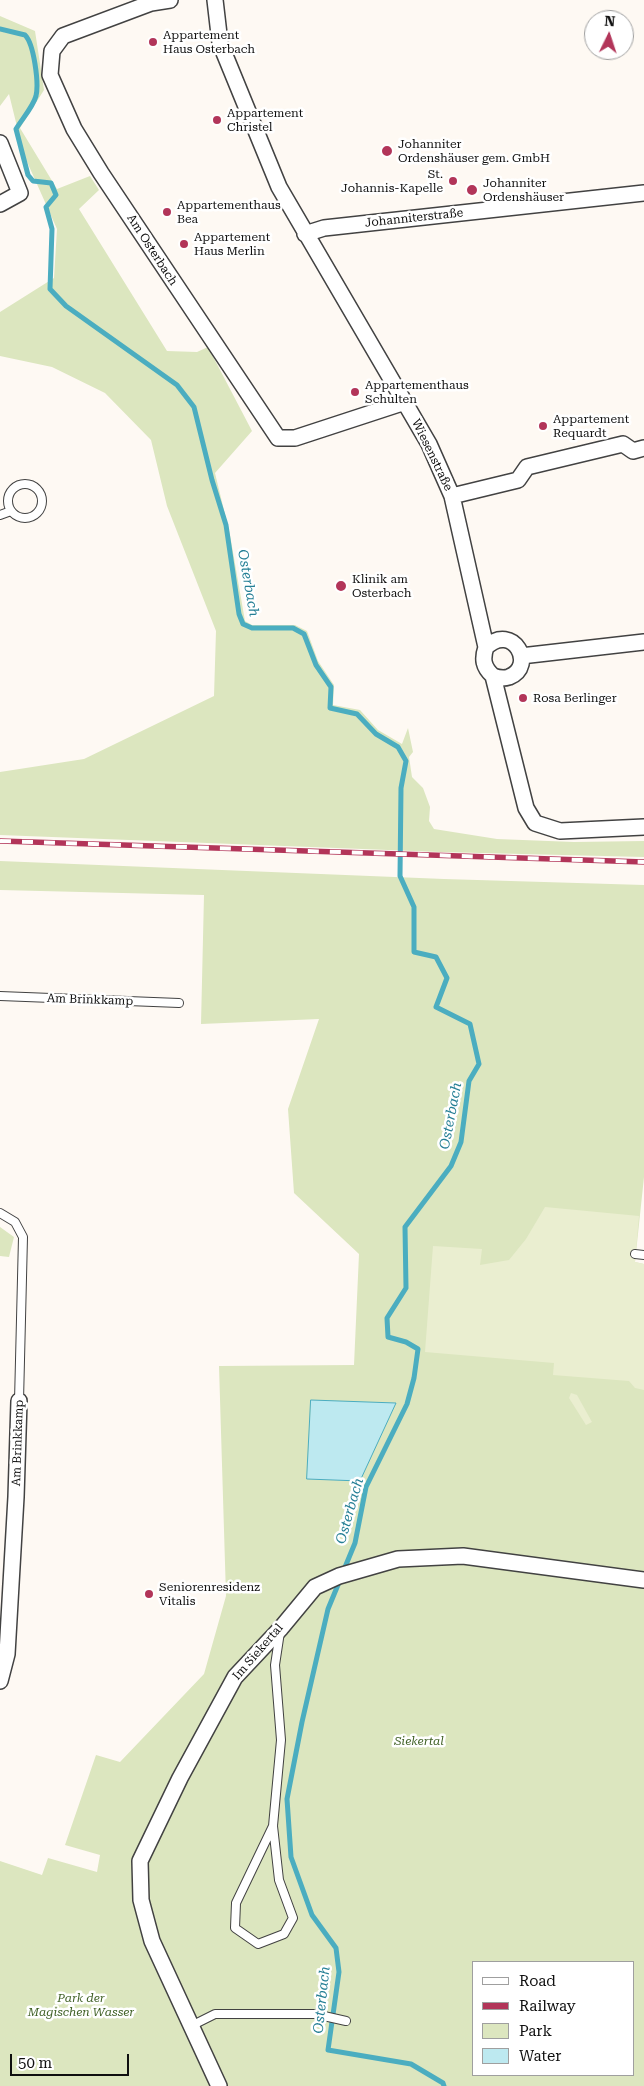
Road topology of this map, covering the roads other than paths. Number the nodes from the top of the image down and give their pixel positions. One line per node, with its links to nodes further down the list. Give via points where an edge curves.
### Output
1 (170, 0): 7 (street, Am Osterbach, via 151,3 63,36 52,51 50,74 74,129 278,438 295,438)
2 (215, 0): 6 (street, Wiesenstraße, via 220,43 279,187)
3 (0, 143): 5 (street, via 20,192)
4 (644, 193): 6 (street, Johanniterstraße, via 324,228)
5 (0, 204)
6 (305, 234): 7 (street, Wiesenstraße)
7 (405, 402): 9 (street, Wiesenstraße, via 429,444)
8 (644, 448): 9 (street, via 633,451 623,444 528,467 518,480)
9 (452, 496): 13 (street, Wiesenstraße)
10 (10, 510): 10 (lane, via 8,495 15,486 32,485 40,492 42,504 36,514 26,518); 11 (lane)
11 (0, 515)
12 (644, 642): 14 (street)
13 (486, 647): 14 (street, via 499,639 506,640 514,643); 15 (street, Wiesenstraße, via 483,662)
14 (521, 656): 15 (street, via 521,664 513,675 505,678)
15 (493, 676): 16 (street, Wiesenstraße, via 526,808 535,823 560,831)
16 (644, 827)
17 (0, 996): 18 (lane, Am Brinkkamp)
18 (179, 1003)
19 (0, 1213): 22 (lane, Am Brinkkamp, via 15,1222 23,1237)
20 (635, 1254): 21 (lane)
21 (644, 1255)
22 (19, 1401): 25 (street, Am Brinkkamp, via 8,1647)
23 (644, 1580): 24 (street, Im Siekertal, via 463,1556 398,1559 315,1586)
24 (280, 1628): 26 (lane, via 275,1665 281,1740); 28 (street, Im Siekertal, via 235,1677 180,1778 140,1861 141,1900 152,1941)
25 (0, 1681)
26 (273, 1826): 26 (lane, via 279,1880 293,1918 284,1934 258,1944 235,1928 236,1903)
27 (346, 2021): 28 (lane, via 315,2014 216,2014)
28 (191, 2026): 29 (street, Im Siekertal)
29 (219, 2086)

